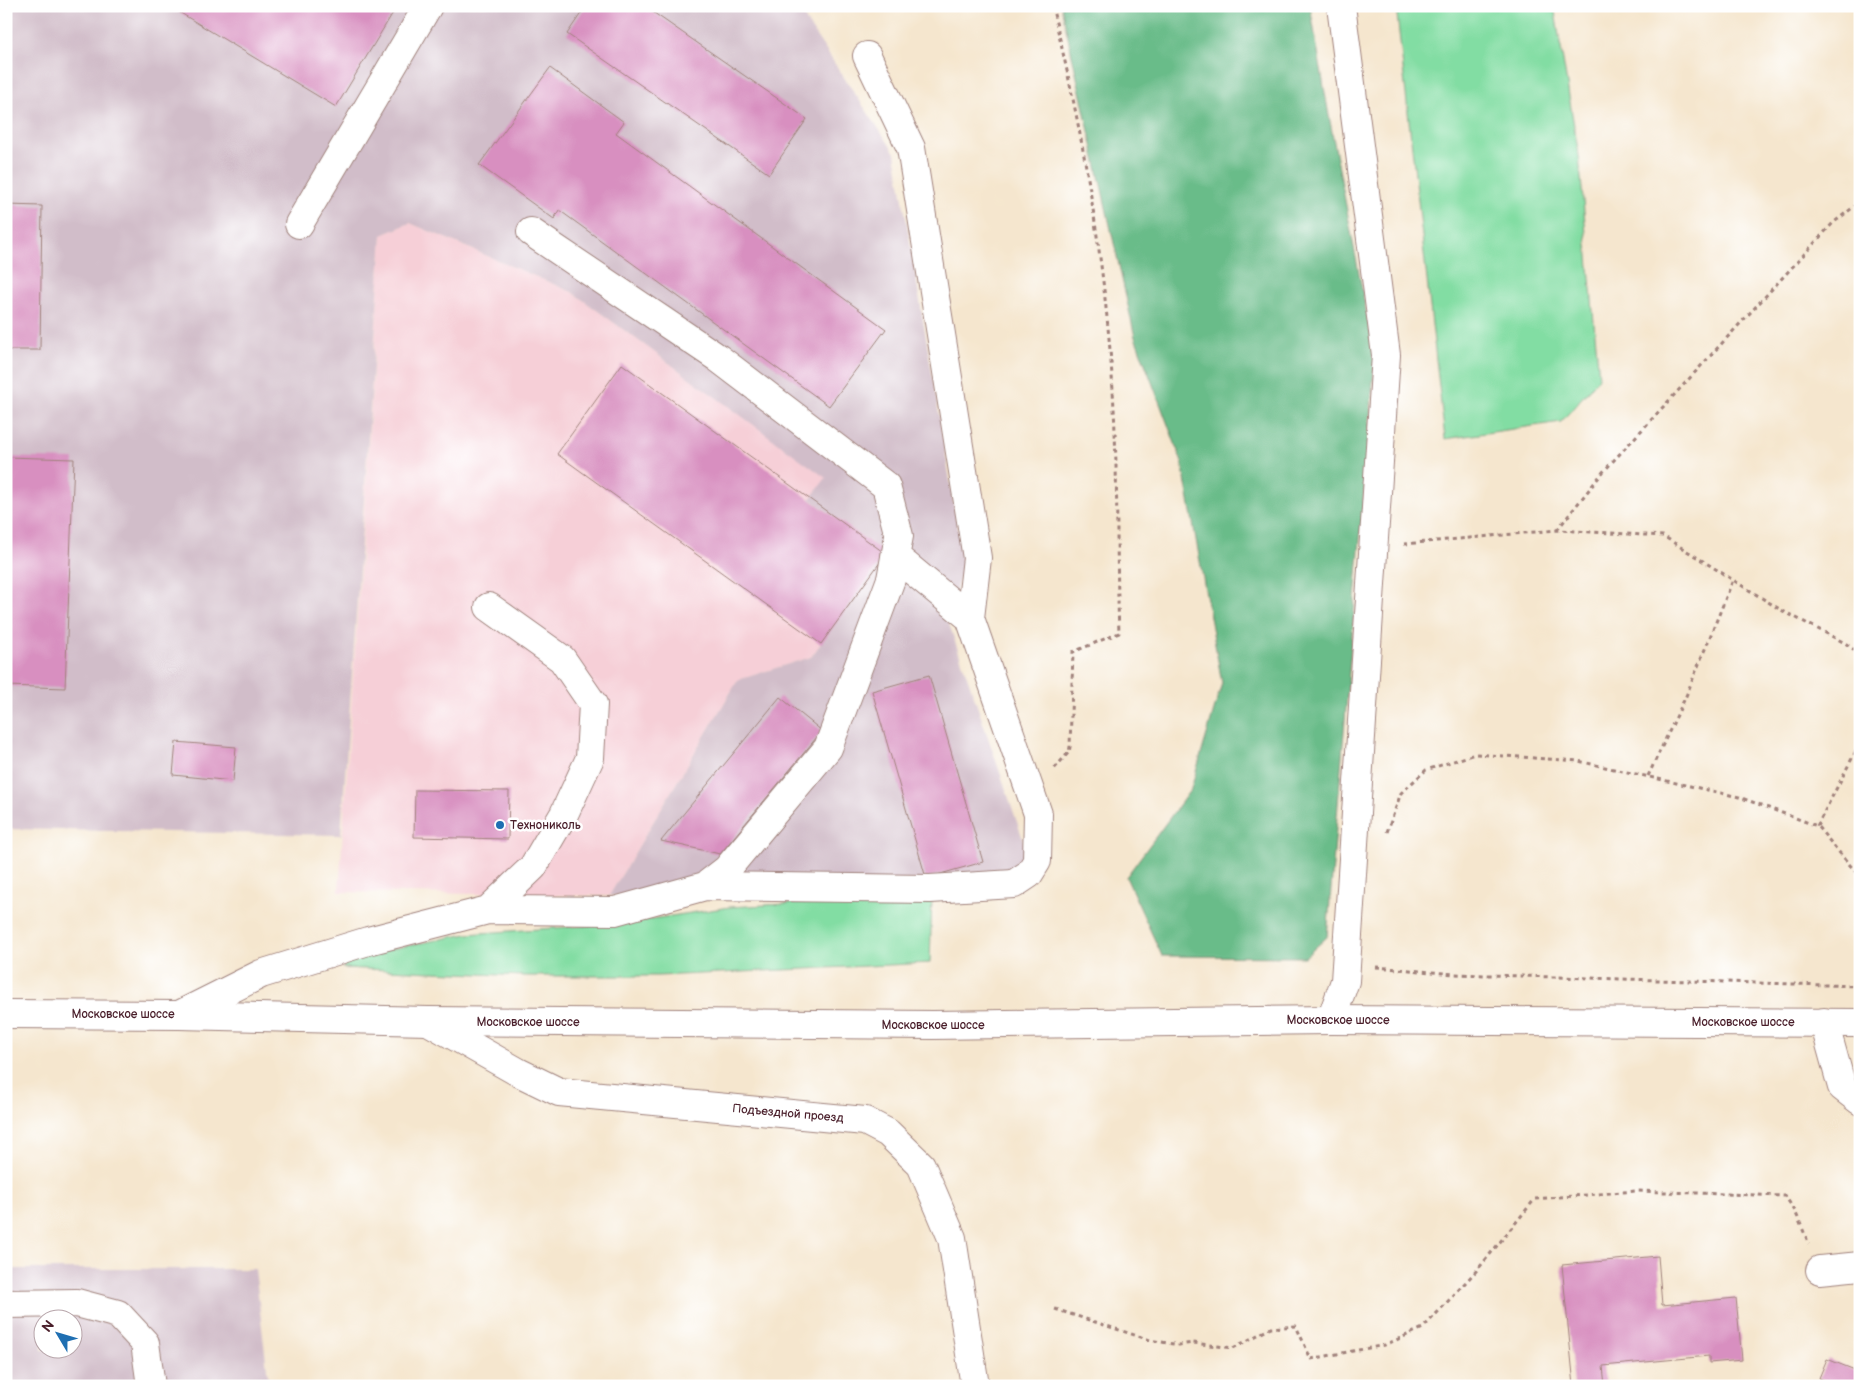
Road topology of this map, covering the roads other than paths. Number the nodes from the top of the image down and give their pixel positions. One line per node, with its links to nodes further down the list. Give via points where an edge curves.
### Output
1 (428, 6): 4 (main road)
2 (1341, 6): 13 (main road, via 1386,355 1345,981)
3 (867, 56): 8 (main road, via 911,148 977,558)
4 (299, 224)
5 (531, 232): 6 (main road, via 718,358 886,486 899,536)
6 (895, 556): 8 (main road); 9 (main road, via 891,579 828,748 727,869)
7 (488, 607): 10 (main road, via 562,659 593,704 590,758 564,814 533,868)
8 (970, 618): 9 (main road, via 1038,814 1037,861 1029,874 1014,884 930,889)
9 (705, 886): 10 (main road, via 615,911)
10 (488, 910): 12 (main road, via 368,941 261,974)
11 (6, 1014): 12 (main road, Московское шоссе)
12 (179, 1015): 14 (main road, Московское шоссе)
13 (1331, 1020): 14 (main road, Московское шоссе, via 933,1025); 15 (main road, Московское шоссе)
14 (428, 1021): 22 (main road, Подъездной проезд, via 559,1092 865,1121 888,1133 921,1166 952,1238)
15 (1824, 1022): 16 (main road, Московское шоссе); 17 (main road, via 1842,1087)
16 (1860, 1023)
17 (1860, 1102)
18 (1860, 1266): 19 (main road)
19 (1820, 1270)
20 (6, 1304): 21 (main road, via 77,1303 118,1314 145,1343)
21 (150, 1386)
22 (974, 1386)

